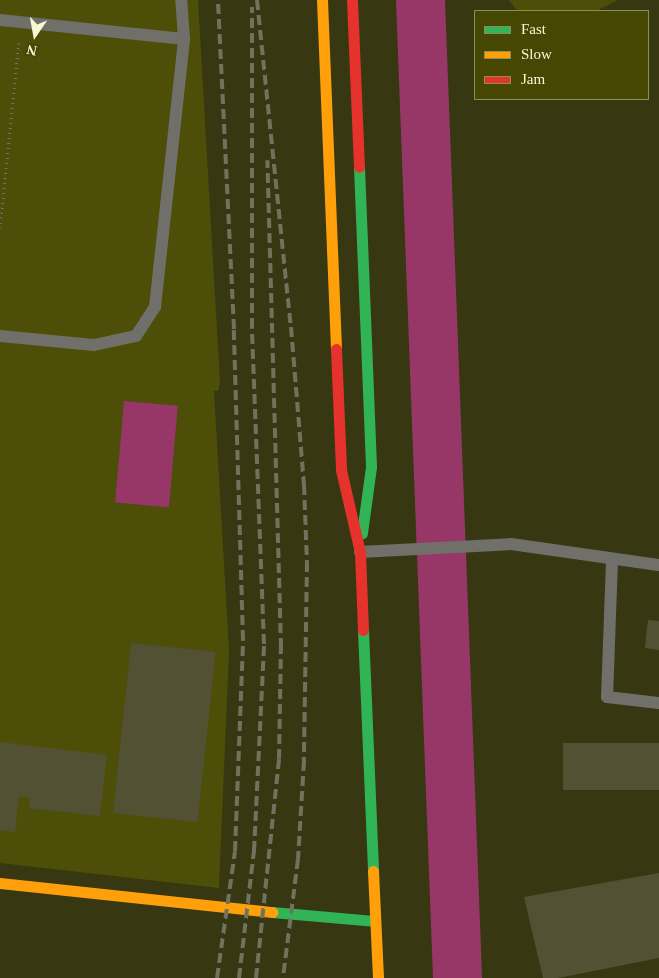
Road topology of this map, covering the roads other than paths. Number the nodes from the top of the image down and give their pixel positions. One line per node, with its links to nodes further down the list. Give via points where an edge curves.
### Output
1 (181, 0): 5 (lane)
2 (322, 0): 7 (street, via 341,470)
3 (352, 0): 7 (street, via 371,467)
4 (0, 20): 5 (lane)
5 (184, 38): 6 (lane, via 155,307 136,336 94,345)
6 (0, 336)
7 (360, 552): 8 (lane, via 511,544); 12 (street)
8 (612, 561): 9 (lane); 10 (lane, via 607,697)
9 (659, 565)
10 (659, 703)
11 (0, 883): 12 (street)
12 (374, 921): 13 (street)
13 (378, 978)

